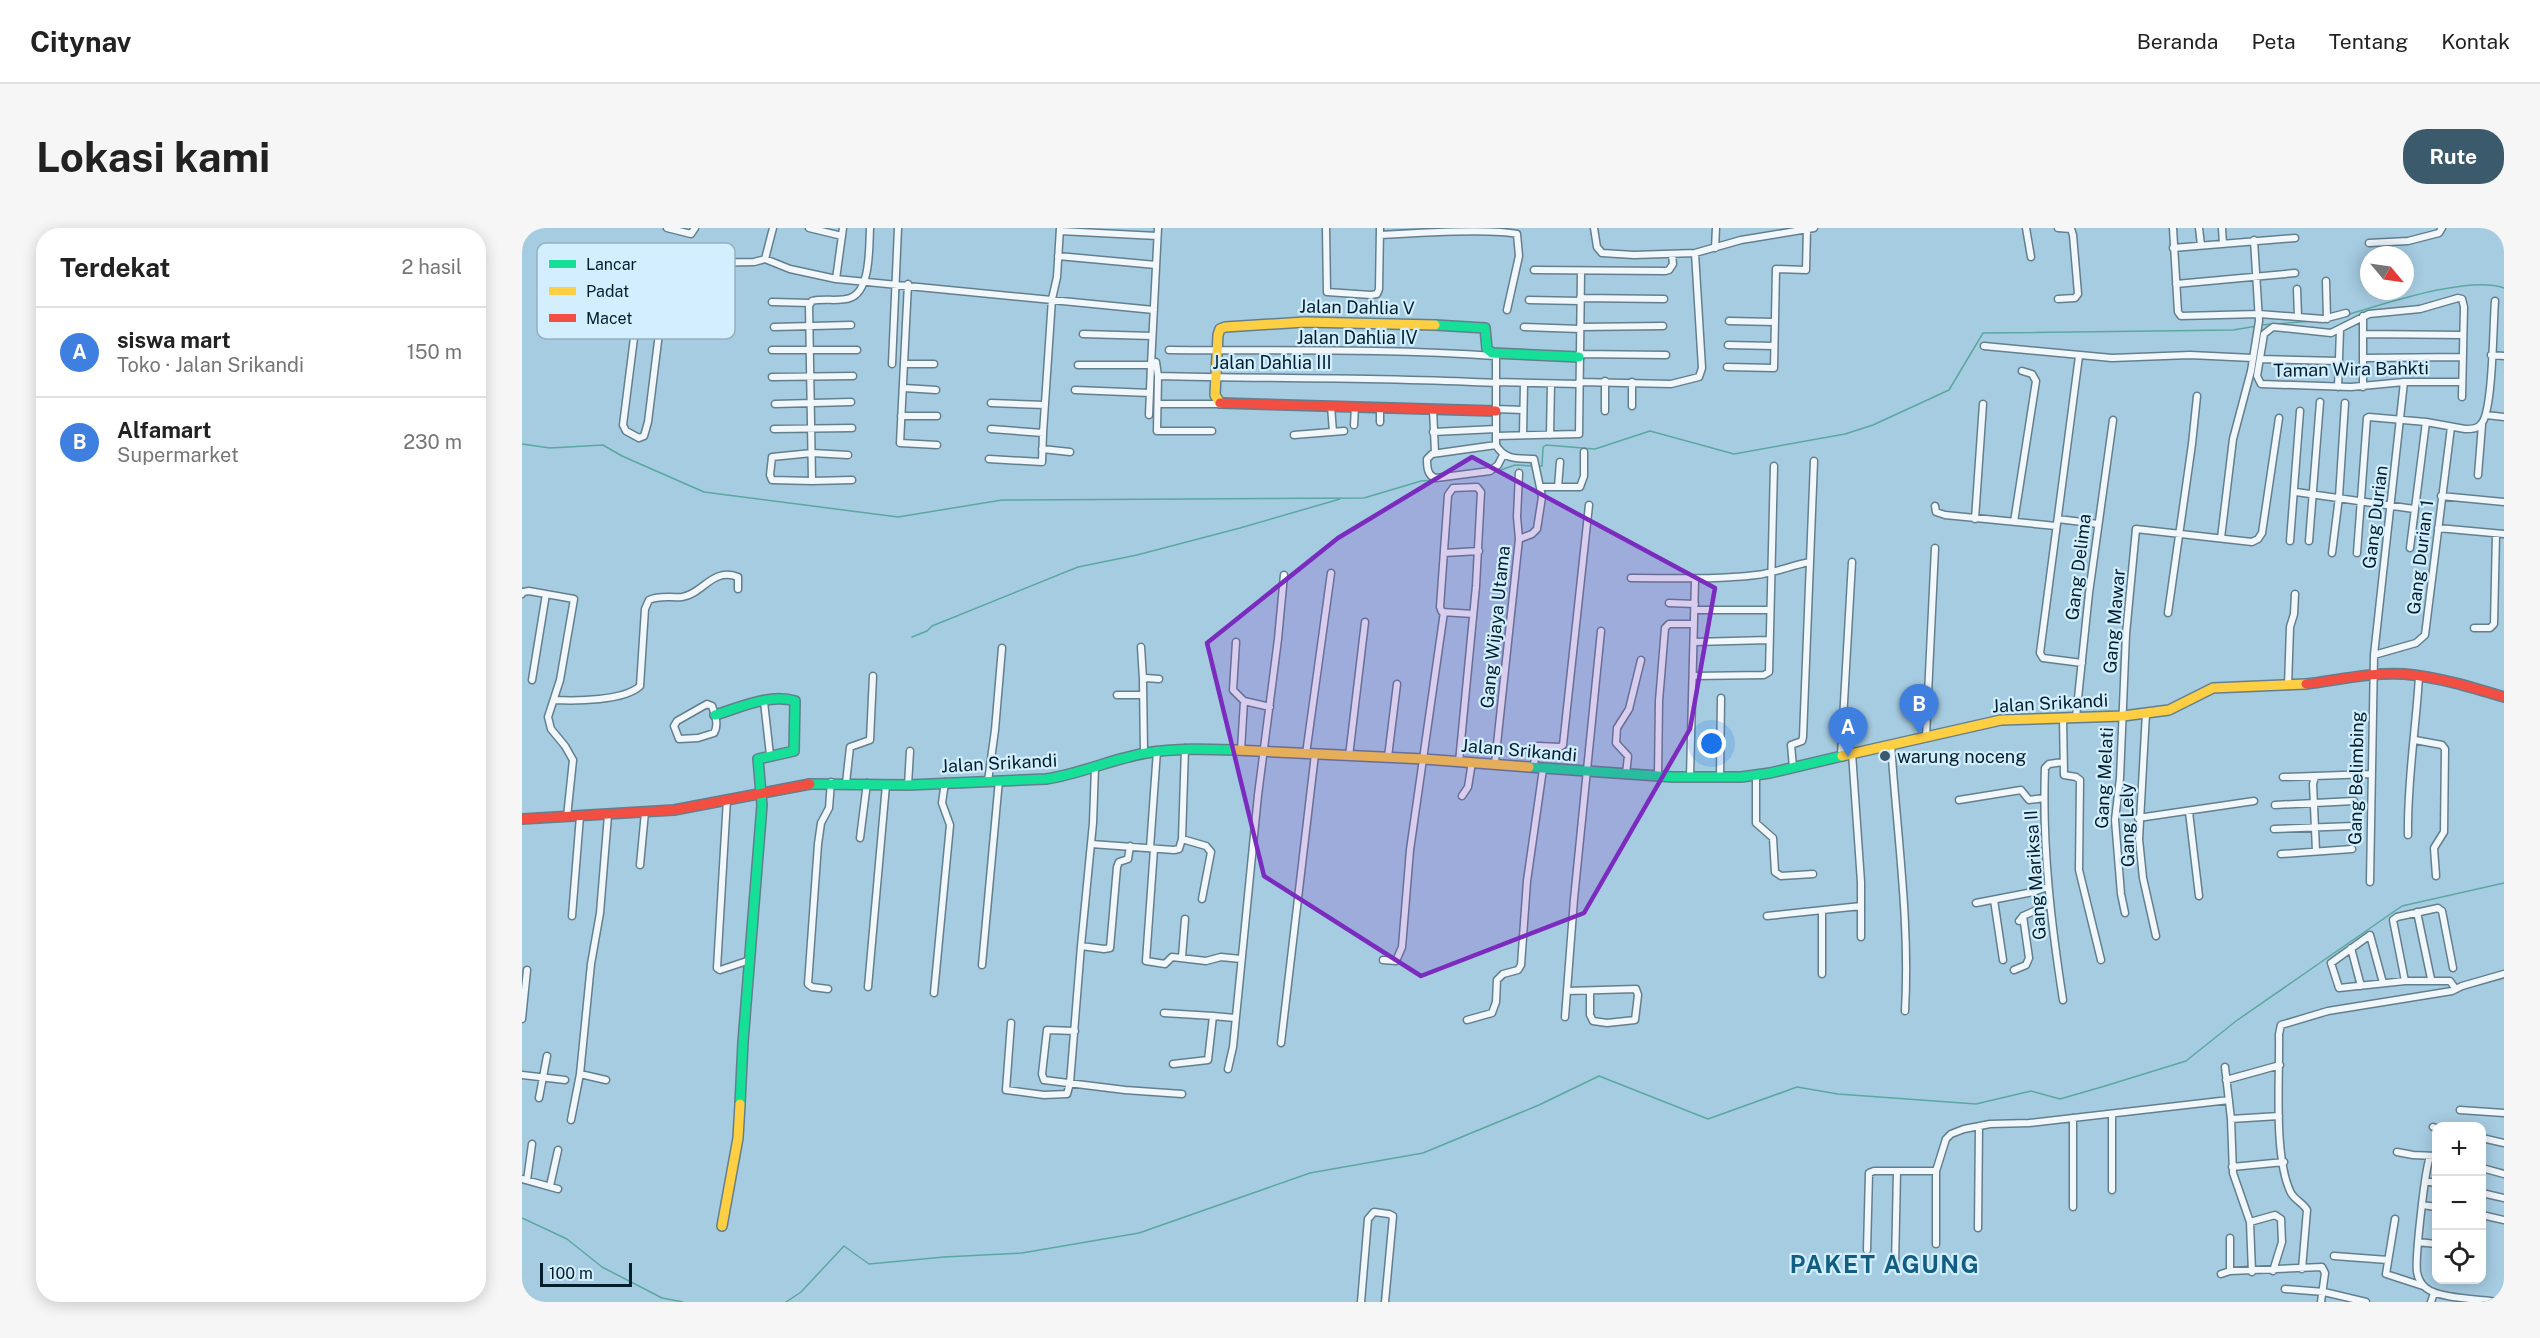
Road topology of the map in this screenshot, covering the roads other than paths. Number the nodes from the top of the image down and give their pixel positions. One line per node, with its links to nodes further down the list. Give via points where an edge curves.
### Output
1 (667, 228): 2 (street, via 691,234)
2 (695, 228)
3 (773, 228): 35 (street)
4 (809, 228): 22 (street)
5 (843, 228): 22 (street)
6 (870, 228): 43 (street)
7 (898, 228): 45 (street)
8 (1158, 228): 23 (street)
9 (1326, 228): 21 (street, via 1329,293 1377,294)
10 (1594, 228): 32 (street, via 1602,253)
11 (1716, 228): 29 (street)
12 (2026, 228): 34 (street)
13 (2058, 228): 52 (street, via 2071,230 2073,235 2078,294 2075,298)
14 (2173, 228): 30 (street)
15 (2199, 228): 28 (street)
16 (2222, 228): 26 (street)
17 (2442, 228): 27 (street, via 2439,233 2415,239)
18 (1810, 229): 20 (street); 65 (street, via 1806,270 1776,270)
19 (1060, 230): 23 (street); 33 (street)
20 (1778, 231): 29 (street)
21 (1380, 232): 58 (street, via 1517,234 1519,256)
22 (842, 236): 42 (street)
23 (1157, 236): 37 (street)
24 (2295, 238): 25 (street)
25 (2254, 240): 26 (street); 41 (street)
26 (2223, 243): 28 (street)
27 (2369, 243)
28 (2201, 245): 30 (street)
29 (1715, 248): 31 (street)
30 (2173, 248): 47 (street)
31 (1695, 253): 32 (street); 112 (street, Jalan Dahlia III, via 1702,368 1699,377 1671,384)
32 (1672, 254): 39 (street, via 1669,270)
33 (1058, 256): 37 (street); 49 (street)
34 (2031, 257)
35 (765, 259): 36 (street); 42 (street)
36 (735, 262)
37 (1156, 266): 57 (street)
38 (1534, 270): 39 (street)
39 (1581, 271): 50 (street)
40 (2295, 273): 41 (street)
41 (2257, 277): 47 (street); 62 (street)
42 (836, 279): 43 (street)
43 (865, 281): 45 (street); 56 (street, via 849,298)
44 (2326, 281): 63 (street)
45 (895, 283): 46 (street); 97 (street)
46 (909, 284): 49 (street, via 973,294); 98 (street)
47 (2176, 284): 62 (street, via 2181,316)
48 (2297, 289): 61 (street)
49 (1052, 298): 57 (street); 134 (street)
50 (1580, 299): 51 (street); 53 (street); 71 (street)
51 (1664, 299)
52 (2058, 299)
53 (1529, 300)
54 (2495, 301): 89 (street)
55 (772, 303): 56 (street)
56 (810, 303): 67 (street)
57 (1154, 310): 76 (street)
58 (1507, 310)
59 (2346, 314): 63 (street)
60 (2363, 316): 72 (street, Taman Wira Bahkti); 74 (street); 75 (street, Taman Wira Bahkti, via 2420,309 2460,298 2464,307)
61 (2298, 317): 62 (street); 63 (street)
62 (2259, 318): 94 (street)
63 (2327, 318)
64 (1729, 321): 65 (street)
65 (1775, 322): 80 (street)
66 (851, 325): 67 (street)
67 (810, 326): 69 (street); 86 (street)
68 (1663, 326): 71 (street)
69 (774, 327)
70 (1524, 327): 71 (street)
71 (1580, 328): 90 (street)
72 (2340, 330): 94 (street, Taman Wira Bahkti, via 2327,333 2273,327 2264,334); 96 (street)
73 (1083, 334): 76 (street)
74 (2363, 334): 75 (street); 95 (street)
75 (2462, 335): 93 (street, Taman Wira Bahkti)
76 (1152, 336): 101 (street)
77 (635, 339): 78 (street, via 623,425 639,438 644,436 648,422)
78 (658, 339)
79 (1728, 345): 80 (street)
80 (1774, 346): 102 (street, via 1774,368)
81 (1984, 346): 91 (street)
82 (772, 350): 86 (street)
83 (857, 350): 86 (street)
84 (1169, 350): 85 (street, Jalan Dahlia IV)
85 (1217, 350): 87 (street, Jalan Dahlia IV); 87 (street, Jalan Dahlia V, via 1218,335 1225,327 1337,323 1482,327 1487,332 1487,349); 108 (street)
86 (811, 351): 107 (street)
87 (1496, 355): 90 (street); 110 (street)
88 (1666, 355): 90 (street)
89 (2491, 355): 92 (street); 145 (street)
90 (1579, 356): 115 (street)
91 (2079, 356): 94 (street); 201 (street)
92 (2504, 356)
93 (2462, 357): 95 (street); 114 (street, Taman Wira Bahkti)
94 (2256, 358): 96 (street); 117 (street, Taman Wira Bahkti, via 2261,384); 207 (street, via 2236,421)
95 (2363, 358): 118 (street)
96 (2339, 361): 117 (street)
97 (892, 364)
98 (905, 364): 99 (street); 119 (street)
99 (934, 364)
100 (1078, 364): 101 (street)
101 (1154, 364): 105 (street); 122 (street)
102 (1727, 367)
103 (2022, 370): 200 (street, via 2032,374 2036,381)
104 (853, 376): 107 (street)
105 (1158, 376): 108 (street, Jalan Dahlia III); 131 (street)
106 (772, 377): 107 (street)
107 (811, 377): 125 (street)
108 (1215, 378): 110 (street, Jalan Dahlia III); 132 (street, via 1215,395)
109 (1605, 381): 112 (street, Jalan Dahlia III); 115 (street, Jalan Dahlia III); 142 (street)
110 (1496, 382): 111 (street, Jalan Dahlia III); 140 (street)
111 (1524, 382): 116 (street, Jalan Dahlia III); 141 (street)
112 (1632, 382): 137 (street)
113 (2404, 382): 114 (street, Taman Wira Bahkti); 118 (street, Taman Wira Bahkti); 150 (street, Gang Durian)
114 (2462, 382): 124 (street, Taman Wira Bahkti)
115 (1579, 383): 116 (street, Jalan Dahlia III); 169 (street, via 1579,434)
116 (1551, 384): 169 (street)
117 (2338, 387): 118 (street, Taman Wira Bahkti)
118 (2364, 387)
119 (904, 388): 120 (street); 146 (street)
120 (936, 390)
121 (1075, 390): 122 (street)
122 (1150, 393): 144 (street)
123 (2197, 396): 204 (street)
124 (2462, 397)
125 (812, 402): 126 (street); 130 (street); 159 (street)
126 (851, 402)
127 (991, 402): 134 (street)
128 (2320, 402): 190 (street)
129 (2345, 403): 192 (street)
130 (775, 404)
131 (1158, 404): 132 (street); 161 (street, via 1157,431)
132 (1221, 404): 135 (street)
133 (1983, 404): 199 (street)
134 (1045, 405): 165 (street)
135 (1331, 406): 136 (street); 163 (street)
136 (1355, 406): 138 (street); 154 (street)
137 (1632, 406)
138 (1380, 407): 139 (street); 152 (street)
139 (1433, 409): 140 (street); 164 (street)
140 (1496, 410): 141 (street); 166 (street)
141 (1523, 410): 168 (street)
142 (1605, 411)
143 (2300, 411): 189 (street)
144 (1149, 415)
145 (2486, 415): 148 (street); 155 (street)
146 (901, 416): 147 (street); 170 (street, via 900,443)
147 (937, 416)
148 (2504, 417)
149 (2279, 418): 207 (street, via 2262,533 2252,542)
150 (2401, 419): 153 (street); 193 (street, via 2367,418); 197 (street, Gang Durian)
151 (2113, 420): 202 (street, Gang Delima)
152 (1380, 422)
153 (2426, 422): 156 (street); 198 (street)
154 (1354, 425)
155 (2482, 425): 156 (street, via 2472,429); 184 (street)
156 (2451, 427): 191 (street, Gang Durian 1)
157 (852, 428): 159 (street)
158 (774, 429): 159 (street)
159 (812, 429): 175 (street)
160 (991, 429): 165 (street)
161 (1212, 431)
162 (1344, 431): 163 (street)
163 (1333, 432): 167 (street)
164 (1433, 432): 166 (street); 176 (street)
165 (1043, 433): 172 (street)
166 (1496, 433): 168 (street); 171 (street)
167 (1294, 435)
168 (1522, 435): 169 (street)
169 (1550, 435)
170 (937, 445)
171 (1497, 445): 176 (street); 178 (street)
172 (1042, 450): 173 (street); 179 (street, via 1041,462)
173 (1070, 452)
174 (1584, 452): 188 (street, via 1580,487)
175 (812, 453): 177 (street); 186 (street); 186 (street, via 773,456 770,475 776,482)
176 (1435, 453): 178 (street, via 1428,457 1427,464 1430,475 1436,478 1490,471)
177 (848, 455)
178 (1503, 455): 187 (street, Gang Wijaya Utama, via 1534,459)
179 (989, 459)
180 (1814, 461): 217 (street)
181 (1560, 462): 188 (street)
182 (1774, 466): 220 (street)
183 (1519, 472): 208 (street)
184 (2478, 475)
185 (852, 480): 186 (street)
186 (812, 481)
187 (1540, 487): 188 (street); 208 (street, Gang Wijaya Utama, via 1539,525 1532,534)
188 (1558, 488)
189 (2295, 492): 190 (street); 209 (street)
190 (2314, 494): 192 (street); 210 (street)
191 (2442, 496): 194 (street); 203 (street, Gang Durian 1)
192 (2339, 497): 193 (street); 215 (street)
193 (2361, 501): 197 (street); 216 (street)
194 (2504, 502)
195 (1589, 505): 290 (street, via 1563,745 1538,746)
196 (1935, 506): 199 (street, via 1939,514)
197 (2390, 506): 198 (street); 243 (street, Gang Durian)
198 (2414, 509): 212 (street)
199 (1975, 519): 200 (street)
200 (2014, 522): 201 (street)
201 (2057, 522): 202 (street); 245 (street, via 2040,654 2043,658)
202 (2098, 524): 245 (street, Gang Delima)
203 (2438, 528): 205 (street); 243 (street, Gang Durian 1, via 2425,635 2416,643)
204 (2180, 534): 207 (street); 232 (street); 265 (street, Gang Mawar, via 2136,529)
205 (2496, 534): 206 (street); 236 (street, via 2494,624 2490,628)
206 (2504, 534)
207 (2220, 538)
208 (1519, 539): 287 (street, Gang Wijaya Utama)
209 (2290, 541)
210 (2309, 541)
211 (1935, 548): 268 (street)
212 (2410, 548)
213 (1479, 551): 214 (street); 214 (street, via 1480,489 1453,488 1449,491); 233 (street)
214 (1444, 553): 231 (street, via 1440,607)
215 (2332, 553)
216 (2357, 553)
217 (1810, 562): 220 (street); 289 (street, via 1803,737 1791,745)
218 (1852, 562): 280 (street)
219 (1331, 573): 278 (street)
220 (1770, 573): 223 (street); 230 (street)
221 (1284, 575): 262 (street)
222 (1631, 578): 223 (street)
223 (1695, 580): 229 (street)
224 (738, 589): 259 (street, via 738,577 728,575 708,581 686,596 651,598 645,609 640,686 609,697)
225 (522, 594): 226 (street)
226 (546, 594): 252 (street); 259 (street, via 570,597 575,603)
227 (2295, 594): 254 (street)
228 (1669, 603): 229 (street)
229 (1695, 607): 230 (street); 235 (street)
230 (1769, 610): 238 (street)
231 (1444, 612): 233 (street); 283 (street)
232 (2168, 613)
233 (1473, 614): 284 (street)
234 (1365, 622): 281 (street)
235 (1694, 624): 240 (street); 295 (street, via 1669,624 1665,628)
236 (2474, 628)
237 (1601, 631): 291 (street)
238 (1769, 640): 240 (street); 246 (street, via 1766,675)
239 (1236, 642): 261 (street, via 1233,690)
240 (1694, 642): 246 (street)
241 (1141, 647): 250 (street)
242 (1002, 648): 300 (street)
243 (2374, 655): 247 (street, Gang Durian)
244 (1641, 660): 292 (street, via 1629,709 1616,732 1616,743 1628,756)
245 (2082, 663): 266 (street, Gang Delima)
246 (1694, 675): 296 (street)
247 (2373, 675): 248 (street, Jalan Srikandi); 254 (street, Jalan Srikandi); 293 (street, Gang Belimbing)
248 (2419, 675): 257 (street, Jalan Srikandi); 269 (street)
249 (873, 676): 304 (street, via 871,739 850,747)
250 (1143, 679): 251 (street); 256 (street)
251 (1159, 679)
252 (532, 680)
253 (1397, 684): 282 (street)
254 (2288, 686): 263 (street, Jalan Srikandi, via 2213,688 2176,708)
255 (1117, 694): 256 (street)
256 (1143, 696): 276 (street)
257 (2504, 696)
258 (1722, 698): 297 (street)
259 (554, 700): 321 (street, via 548,724 571,754 574,765)
260 (764, 702): 264 (street); 279 (street); 279 (street, via 795,701 794,751)
261 (1244, 702): 262 (street); 273 (street)
262 (1270, 707): 275 (street)
263 (2146, 713): 265 (street, Jalan Srikandi); 322 (street, Gang Lely)
264 (715, 715): 264 (street, via 714,733 684,740 677,737 674,726 680,718 708,704)
265 (2122, 716): 266 (street, Jalan Srikandi); 348 (street, Gang Melati, via 2115,836)
266 (2076, 717): 267 (street, Jalan Srikandi)
267 (2063, 718): 268 (street, Jalan Srikandi, via 2001,720); 286 (street)
268 (1926, 735): 270 (street, Jalan Srikandi)
269 (2415, 740): 327 (street, via 2408,782); 338 (street, via 2445,749 2444,832 2434,845)
270 (1891, 744): 277 (street, Jalan Srikandi); 381 (street, via 1905,900)
271 (1185, 748): 273 (street, Jalan Srikandi); 274 (street, Jalan Srikandi); 329 (street)
272 (910, 750): 307 (street)
273 (1241, 750): 275 (street, Jalan Srikandi)
274 (1156, 751): 276 (street, Jalan Srikandi); 332 (street)
275 (1263, 751): 278 (street, Jalan Srikandi); 358 (street)
276 (1144, 753): 288 (street, Jalan Srikandi)
277 (1852, 753): 280 (street, Jalan Srikandi); 346 (street)
278 (1311, 754): 281 (street, Jalan Srikandi); 390 (street)
279 (770, 755): 308 (street, via 758,759)
280 (1841, 755): 289 (street, Jalan Srikandi)
281 (1349, 756): 282 (street, Jalan Srikandi)
282 (1388, 757): 283 (street, Jalan Srikandi)
283 (1424, 759): 284 (street, Jalan Srikandi); 360 (street, via 1410,849 1402,947 1396,961)
284 (1459, 762): 285 (street, Jalan Srikandi)
285 (1472, 762): 287 (street, Jalan Srikandi); 309 (street, via 1468,787)
286 (2063, 762): 310 (street, Gang Mariksa II, via 2047,765); 362 (street, via 2064,775 2080,780 2079,870)
287 (1495, 763): 290 (street, Jalan Srikandi)
288 (1095, 767): 301 (street, Jalan Srikandi, via 1046,779); 330 (street)
289 (1793, 767): 294 (street, Jalan Srikandi)
290 (1538, 769): 291 (street, Jalan Srikandi); 387 (street, via 1521,965 1497,980 1492,1012)
291 (1587, 772): 292 (street, Jalan Srikandi); 376 (street)
292 (1626, 774): 295 (street, Jalan Srikandi)
293 (2371, 774): 299 (street); 339 (street, Gang Belimbing)
294 (1756, 775): 297 (street, Jalan Srikandi); 337 (street, via 1756,823 1773,838 1774,872 1781,876)
295 (1658, 776): 296 (street, Jalan Srikandi)
296 (1690, 777): 297 (street, Jalan Srikandi)
297 (1720, 777)
298 (2283, 777): 299 (street)
299 (2315, 777): 314 (street)
300 (988, 780): 301 (street, Jalan Srikandi); 303 (street, Jalan Srikandi)
301 (999, 780): 363 (street)
302 (831, 782): 304 (street, Jalan Srikandi); 308 (street, Jalan Srikandi); 375 (street, via 829,808 821,823 818,844 808,984)
303 (945, 782): 307 (street, Jalan Srikandi); 378 (street, via 942,803 950,825)
304 (846, 783): 305 (street, Jalan Srikandi)
305 (867, 783): 306 (street, Jalan Srikandi); 328 (street)
306 (886, 785): 307 (street, Jalan Srikandi); 373 (street)
307 (908, 785)
308 (762, 793): 311 (street, Jalan Srikandi); 359 (street)
309 (1462, 796)
310 (2044, 798): 312 (street, via 2029,800 2021,790); 340 (street, Gang Mariksa II)
311 (727, 799): 317 (street, Jalan Srikandi, via 685,809); 359 (street, via 717,968)
312 (1959, 800)
313 (2254, 801): 318 (street)
314 (2314, 801): 315 (street); 316 (street); 325 (street)
315 (2354, 801)
316 (2275, 805)
317 (645, 812): 319 (street, Jalan Srikandi); 336 (street)
318 (2189, 812): 322 (street); 341 (street)
319 (608, 815): 320 (street, Jalan Srikandi); 396 (street)
320 (580, 816): 321 (street, Jalan Srikandi); 350 (street)
321 (567, 817): 323 (street, Jalan Srikandi)
322 (2138, 818): 353 (street, Gang Lely, via 2141,864)
323 (522, 819)
324 (2354, 826): 325 (street)
325 (2315, 829): 326 (street); 334 (street)
326 (2274, 830)
327 (2408, 835)
328 (860, 838)
329 (1182, 839): 332 (street, via 1177,850); 342 (street, via 1211,849)
330 (1091, 844): 331 (street); 355 (street)
331 (1130, 846): 332 (street); 355 (street, via 1128,859 1117,867 1110,948)
332 (1152, 849): 357 (street, via 1146,960 1165,964 1172,957)
333 (2352, 849): 334 (street)
334 (2316, 851): 335 (street)
335 (2281, 854)
336 (640, 865)
337 (1813, 874)
338 (2436, 876)
339 (2370, 882)
340 (2048, 887): 343 (street); 345 (street, Gang Mariksa II)
341 (2199, 896)
342 (1202, 899)
343 (1994, 900): 344 (street); 361 (street)
344 (1976, 903)
345 (2050, 904): 366 (street, via 2021,919 2029,958 2026,965); 379 (street, Gang Mariksa II)
346 (1861, 906): 347 (street); 354 (street)
347 (1822, 911): 351 (street); 367 (street)
348 (2125, 912)
349 (2417, 912): 364 (street, via 2434,908 2442,912); 369 (street); 370 (street, via 2393,920)
350 (572, 916)
351 (1767, 916)
352 (1185, 919): 357 (street)
353 (2156, 936)
354 (1861, 937)
355 (1081, 946): 389 (street)
356 (2350, 948): 371 (street, via 2370,935); 372 (street); 372 (street, via 2331,963 2339,988)
357 (1182, 957): 358 (street, via 1206,961 1221,957)
358 (1241, 959): 386 (street)
359 (750, 960): 442 (street, via 738,1138)
360 (1383, 960)
361 (2003, 960)
362 (2101, 960)
363 (982, 965)
364 (2453, 968)
365 (527, 970): 380 (street)
366 (2014, 970)
367 (1822, 974)
368 (2504, 974): 374 (street)
369 (2431, 979): 370 (street); 374 (street, via 2450,981)
370 (2406, 981): 371 (street)
371 (2383, 983): 372 (street)
372 (2361, 986)
373 (868, 987)
374 (2456, 988): 393 (street, via 2328,1011 2286,1023 2279,1029)
375 (828, 989)
376 (1567, 991): 377 (street); 384 (street)
377 (1590, 992): 377 (street, via 1636,990 1635,1020 1593,1021)
378 (934, 993)
379 (2063, 1000)
380 (523, 1001): 385 (street)
381 (1905, 1011)
382 (1164, 1014): 383 (street)
383 (1213, 1016): 386 (street); 392 (street, via 1208,1060)
384 (1565, 1017)
385 (522, 1018)
386 (1235, 1018): 395 (street)
387 (1467, 1020)
388 (1011, 1023): 402 (street, via 1006,1090 1063,1096)
389 (1075, 1031): 402 (street); 402 (street, via 1047,1030 1042,1074 1044,1080)
390 (1281, 1043)
391 (547, 1056): 398 (street)
392 (1173, 1064)
393 (2280, 1065): 401 (street); 409 (street)
394 (2225, 1066): 401 (street)
395 (1228, 1069)
396 (580, 1074): 400 (street); 412 (street)
397 (522, 1075): 398 (street)
398 (544, 1077): 399 (street); 404 (street)
399 (565, 1080)
400 (606, 1080)
401 (2226, 1080): 405 (street)
402 (1070, 1083): 403 (street)
403 (1182, 1094)
404 (539, 1098)
405 (2229, 1100): 408 (street); 411 (street)
406 (2460, 1110): 407 (street)
407 (2504, 1113)
408 (2112, 1114): 410 (street); 432 (street)
409 (2279, 1116): 411 (street); 421 (street)
410 (2073, 1118): 413 (street); 437 (street)
411 (2231, 1119): 422 (street)
412 (571, 1120)
413 (1979, 1126): 425 (street, via 1949,1136); 443 (street)
414 (2486, 1139): 415 (street)
415 (2504, 1143)
416 (532, 1144): 427 (street)
417 (558, 1150): 430 (street)
418 (2397, 1152): 419 (street)
419 (2432, 1156)
420 (2432, 1159): 428 (street)
421 (2284, 1162): 422 (street); 452 (street, via 2291,1192 2307,1210)
422 (2232, 1167): 441 (street)
423 (2486, 1169): 426 (street)
424 (1897, 1171): 425 (street); 448 (street, via 1874,1171 1869,1175); 451 (street)
425 (1936, 1171): 446 (street)
426 (2504, 1174)
427 (524, 1180): 430 (street)
428 (2425, 1181): 429 (street); 435 (street)
429 (2432, 1182)
430 (550, 1186): 431 (street)
431 (558, 1189)
432 (2112, 1190)
433 (2486, 1194): 434 (street)
434 (2504, 1198)
435 (2423, 1205): 436 (street); 445 (street)
436 (2432, 1206)
437 (2073, 1207)
438 (2486, 1216): 440 (street)
439 (2395, 1219): 450 (street)
440 (2504, 1220)
441 (2250, 1222): 454 (street, via 2276,1215 2281,1219 2282,1242); 455 (street)
442 (722, 1226)
443 (1978, 1228)
444 (2230, 1238): 453 (street)
445 (2418, 1242): 447 (street); 457 (street, via 2417,1274)
446 (1936, 1244)
447 (2432, 1244)
448 (1867, 1250)
449 (2334, 1256): 450 (street)
450 (2388, 1260): 457 (street, via 2388,1276)
451 (1895, 1266)
452 (2302, 1269): 454 (street); 459 (street, via 2324,1268)
453 (2230, 1271): 455 (street); 456 (street)
454 (2273, 1271): 455 (street)
455 (2252, 1272)
456 (2220, 1274)
457 (2424, 1286): 460 (street)
458 (2285, 1289): 459 (street)
459 (2324, 1292): 463 (street); 464 (street)
460 (2434, 1293): 465 (street); 466 (street)
461 (1361, 1302): 462 (street, via 1368,1219 1374,1212 1393,1216)
462 (1385, 1302)
463 (2321, 1302)
464 (2366, 1302)
465 (2432, 1302)
466 (2499, 1302)

